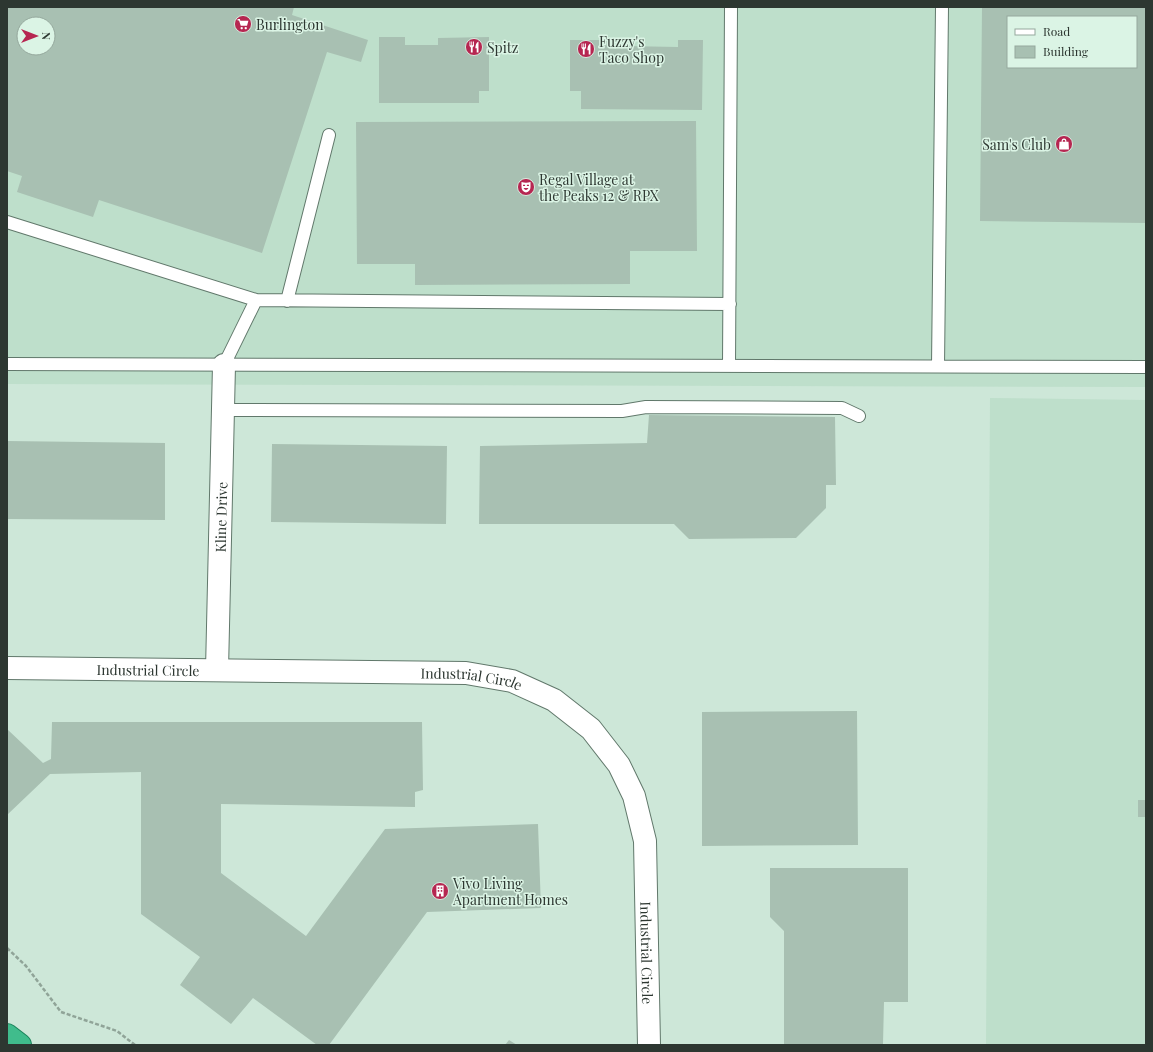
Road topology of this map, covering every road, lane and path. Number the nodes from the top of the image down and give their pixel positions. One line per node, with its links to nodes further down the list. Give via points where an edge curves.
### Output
1 (731, 7): 7 (lane)
2 (942, 7): 11 (lane)
3 (330, 135): 6 (lane)
4 (7, 222): 5 (lane)
5 (256, 300): 6 (lane); 9 (lane)
6 (287, 301): 7 (lane)
7 (730, 304): 10 (lane)
8 (7, 364): 9 (lane)
9 (224, 365): 10 (lane); 13 (street, Kline Drive)
10 (729, 366): 11 (lane)
11 (938, 366): 12 (lane)
12 (1146, 366)
13 (223, 410): 14 (lane, via 842,408); 16 (street, Kline Drive)
14 (860, 416)
15 (7, 668): 16 (street, Industrial Circle)
16 (217, 670): 21 (street, Industrial Circle, via 466,673 512,681 554,700 591,728 619,765 634,796 645,841)
17 (7, 948): 20 (path, via 26,966 61,1012 117,1031)
18 (7, 1035): 19 (highway)
19 (20, 1045)
20 (135, 1045)
21 (649, 1045)

